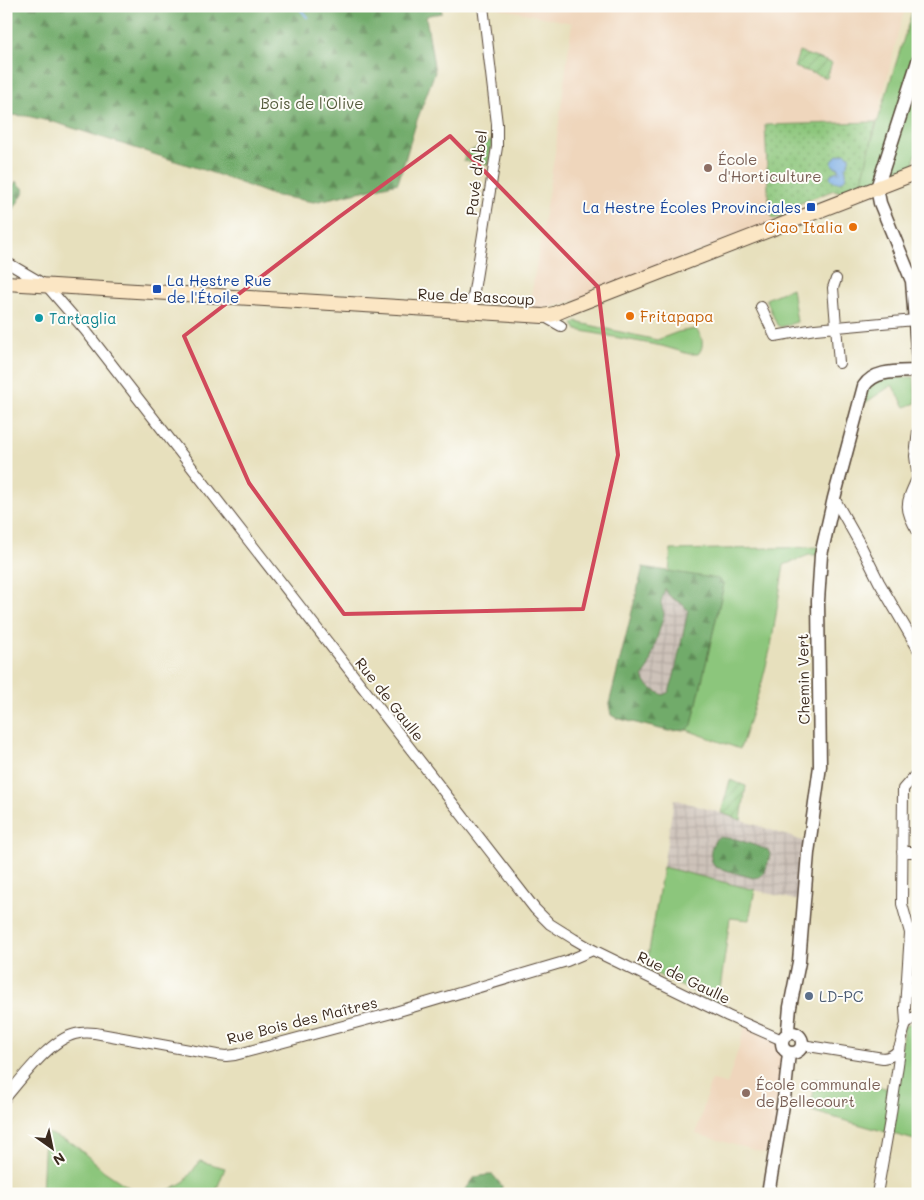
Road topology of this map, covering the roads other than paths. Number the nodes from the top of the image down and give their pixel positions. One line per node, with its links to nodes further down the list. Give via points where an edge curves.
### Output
1 (483, 6): 11 (street, Pavé d'Abel, via 497,147)
2 (918, 61): 4 (street)
3 (918, 172): 4 (main road, Rue de Bascoup)
4 (877, 188): 7 (street, via 880,203); 12 (main road, Rue de Bascoup)
5 (6, 262): 9 (street, Rue de Gaulle)
6 (836, 278): 15 (street, via 833,288)
7 (915, 281): 13 (street)
8 (6, 283): 9 (main road, Rue de Bascoup)
9 (47, 286): 11 (main road, Rue de Bascoup); 28 (street, Rue de Gaulle, via 100,349 518,889 550,924)
10 (761, 306): 15 (street, via 775,336)
11 (472, 312): 12 (main road, Rue de Bascoup)
12 (543, 316): 14 (street)
13 (915, 320): 15 (street); 16 (street)
14 (561, 326)
15 (837, 328): 17 (street)
16 (918, 362)
17 (839, 363)
18 (918, 371): 21 (street, Chemin Vert, via 879,374 866,383)
19 (918, 431): 20 (street)
20 (917, 479): 22 (street, via 908,498 908,510)
21 (834, 498): 23 (street); 31 (street, Chemin Vert, via 821,555 818,588 820,766 808,853 799,962)
22 (918, 532)
23 (918, 649)
24 (918, 772): 25 (street, via 903,789)
25 (902, 852): 26 (street); 27 (street, via 902,904)
26 (918, 852)
27 (914, 933): 30 (street)
28 (594, 950): 31 (street, Rue de Gaulle, via 737,1020); 35 (street, Rue Bois des Maîtres, via 392,1013 235,1055 217,1055 95,1033 75,1034 67,1036 34,1063)
29 (918, 1016): 30 (street)
30 (906, 1023): 32 (street)
31 (786, 1036): 33 (street, via 792,1032 798,1034); 34 (street, via 782,1044)
32 (901, 1044): 33 (street, via 897,1052 882,1058); 37 (street)
33 (802, 1045): 34 (street, via 796,1052)
34 (789, 1053): 36 (street)
35 (6, 1096)
36 (768, 1194)
37 (877, 1194)

